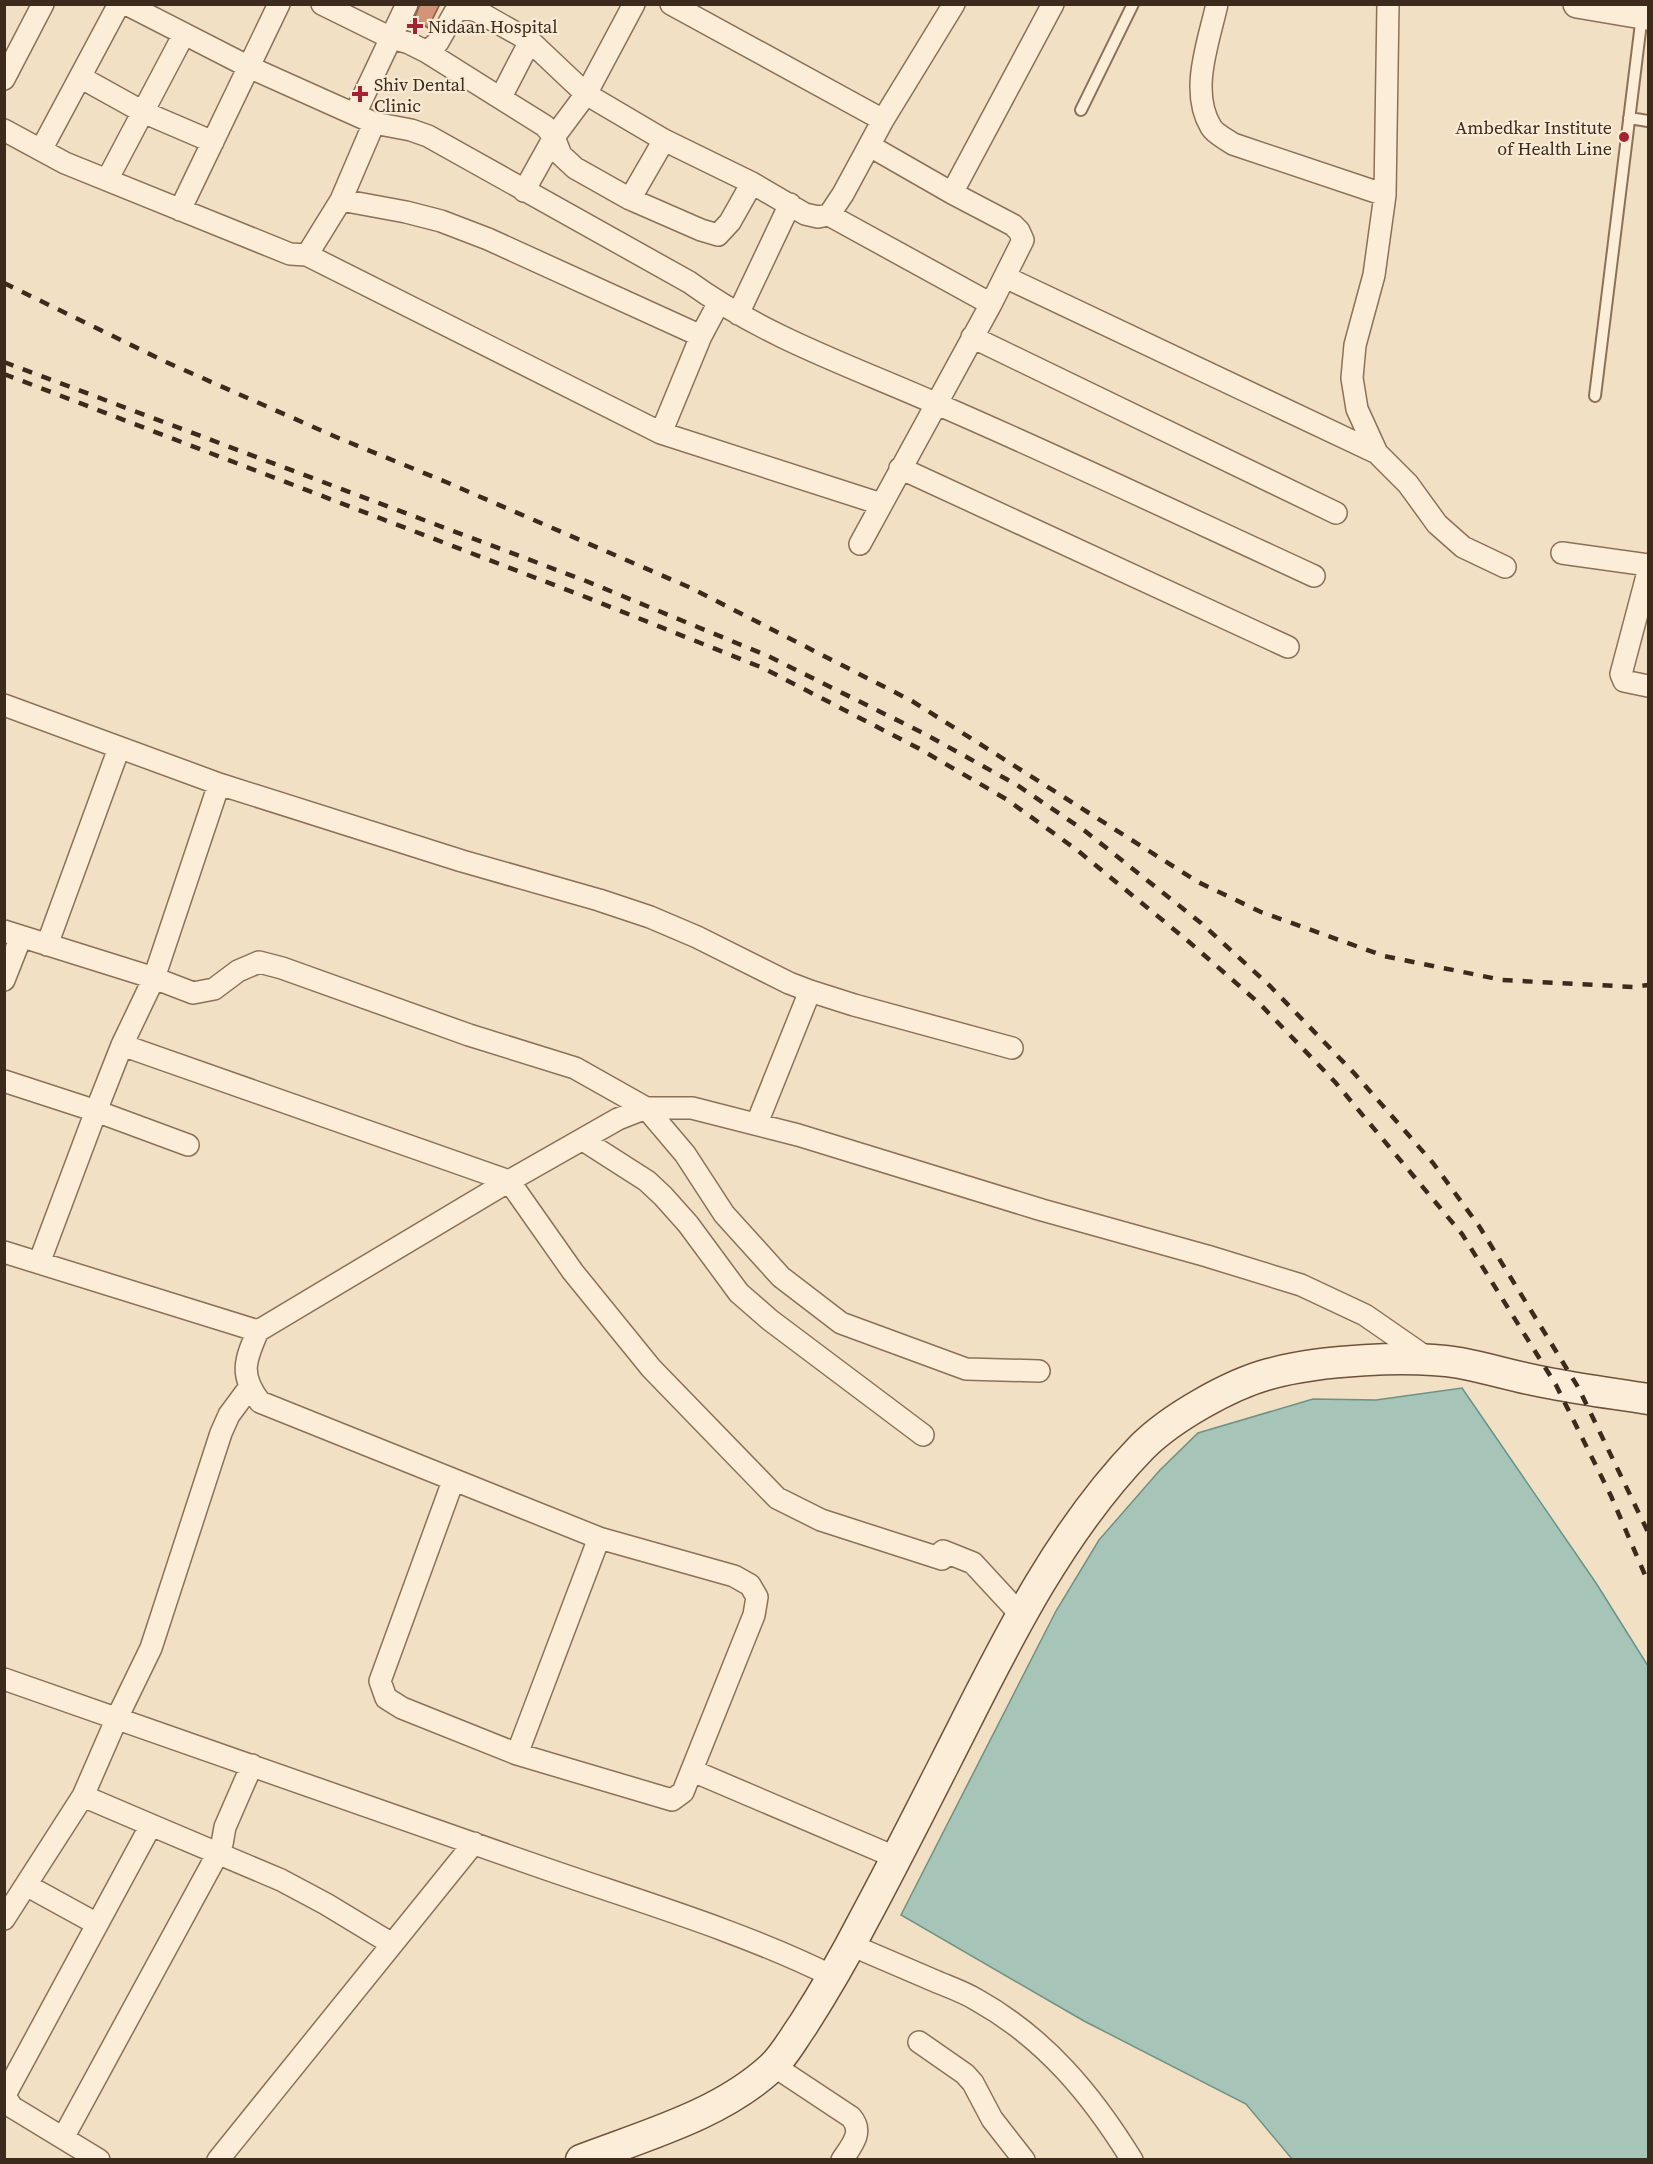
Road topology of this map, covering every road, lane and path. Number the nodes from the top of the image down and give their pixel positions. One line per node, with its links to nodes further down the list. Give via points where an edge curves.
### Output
1 (43, 4): 22 (street)
2 (119, 4): 21 (street)
3 (126, 4): 16 (street)
4 (279, 4): 20 (street)
5 (321, 4): 17 (street)
6 (407, 4): 17 (street)
7 (634, 4): 23 (street)
8 (671, 4): 29 (street)
9 (954, 4): 29 (street)
10 (1053, 4): 40 (street)
11 (1133, 4): 25 (lane)
12 (1217, 4): 41 (street, via 1202,69 1202,103 1211,129 1233,144)
13 (1388, 4): 41 (street)
14 (1577, 4): 15 (street)
15 (1645, 16): 28 (lane)
16 (184, 34): 20 (street); 26 (street)
17 (392, 38): 19 (street); 27 (street)
18 (530, 41): 19 (street, via 466,8 455,12 438,42); 23 (street); 24 (street)
19 (427, 52): 24 (street)
20 (249, 67): 27 (street); 34 (street)
21 (80, 77): 26 (street); 36 (street)
22 (4, 79)
23 (586, 94): 32 (street); 33 (street)
24 (501, 97): 32 (street)
25 (1081, 110)
26 (143, 112): 34 (street); 37 (street)
27 (365, 118): 39 (street, via 428,136); 43 (street)
28 (1629, 118): 30 (lane); 54 (lane)
29 (884, 120): 35 (street)
30 (1648, 121)
31 (4, 130): 36 (street)
32 (554, 137): 39 (street); 42 (street, via 561,155 575,168)
33 (664, 140): 38 (street); 42 (street)
34 (213, 142): 45 (street)
35 (870, 146): 40 (street); 46 (street)
36 (41, 150): 37 (street)
37 (107, 180): 45 (street)
38 (752, 183): 42 (street, via 718,235); 44 (street)
39 (524, 191): 49 (street, via 689,282)
40 (952, 193): 48 (street, via 1019,231 1023,240)
41 (1385, 195): 57 (street, via 1374,275 1355,345 1352,378 1357,409)
42 (630, 199)
43 (341, 200): 47 (street); 52 (street, via 441,221)
44 (790, 204): 46 (street, via 805,214); 51 (street)
45 (180, 210): 47 (street, via 291,254)
46 (829, 215): 50 (street)
47 (307, 255): 56 (street)
48 (1005, 277): 50 (street); 57 (street)
49 (718, 304): 51 (street); 52 (street)
50 (991, 304): 53 (street)
51 (738, 314): 55 (street, via 785,340)
52 (701, 336): 56 (street)
53 (972, 337): 55 (street); 60 (street)
54 (1595, 396)
55 (937, 404): 58 (street); 66 (street)
56 (661, 432): 59 (street)
57 (1377, 453): 64 (street, via 1408,484 1437,524 1463,547)
58 (900, 468): 59 (street); 67 (street)
59 (881, 504): 61 (street)
60 (1336, 513)
61 (860, 544)
62 (1562, 553): 63 (street)
63 (1648, 565)
64 (1505, 567)
65 (1648, 572): 68 (street, via 1621,674 1628,682)
66 (1314, 576)
67 (1288, 647)
68 (1648, 686)
69 (4, 705): 70 (street)
70 (119, 748): 71 (street); 73 (street)
71 (219, 784): 74 (street); 76 (street, via 651,917)
72 (13, 934): 73 (street); 75 (street)
73 (47, 945): 74 (street)
74 (154, 978): 77 (street); 80 (street, via 193,993 214,989 238,971 259,962 282,968 469,1035 575,1068)
75 (4, 981)
76 (810, 991): 78 (street); 82 (street)
77 (122, 1045): 81 (street); 85 (street)
78 (1012, 1048)
79 (4, 1081): 81 (street)
80 (646, 1108): 82 (street, via 692,1108); 83 (street); 90 (street, via 685,1154 724,1214 781,1277 841,1323 966,1369)
81 (96, 1111): 84 (street); 87 (street)
82 (756, 1123): 89 (street, via 1301,1285 1365,1315)
83 (601, 1130): 85 (street); 93 (street, via 688,1224 739,1293)
84 (188, 1145)
85 (509, 1181): 88 (street); 96 (street, via 573,1272 651,1368 777,1498 821,1520 973,1563)
86 (4, 1252): 87 (street)
87 (39, 1263): 88 (street)
88 (258, 1331): 91 (street, via 246,1368)
89 (1430, 1360): 92 (main road); 96 (main road, via 1316,1365 1268,1374 1181,1416 1144,1445 1090,1509)
90 (1039, 1371)
91 (249, 1388): 94 (street, via 260,1402); 98 (street, via 221,1433 152,1648)
92 (1648, 1399)
93 (923, 1435)
94 (453, 1481): 95 (street); 99 (street, via 380,1681 386,1698 402,1708)
95 (599, 1538): 99 (street); 101 (street, via 734,1576 750,1585 757,1597 754,1615)
96 (1022, 1616): 106 (main road)
97 (4, 1679): 98 (street)
98 (117, 1718): 100 (street); 102 (street)
99 (517, 1754): 101 (street, via 672,1800 684,1792)
100 (252, 1766): 104 (street); 105 (street)
101 (693, 1771): 106 (street)
102 (83, 1796): 103 (street); 107 (street)
103 (151, 1826): 105 (street); 109 (street)
104 (474, 1843): 110 (street); 112 (street, via 675,1911 788,1954)
105 (218, 1852): 110 (street, via 281,1880); 115 (street)
106 (897, 1858): 111 (main road)
107 (26, 1885): 108 (street); 109 (street)
108 (4, 1919)
109 (97, 1924): 115 (street, via 6,2093 12,2107)
110 (392, 1944): 117 (street)
111 (851, 1945): 112 (main road); 121 (street, via 976,1999 1018,2025 1079,2083)
112 (834, 1977): 114 (main road)
113 (920, 2042): 120 (street, via 973,2083 992,2119)
114 (774, 2066): 118 (main road, via 708,2110); 119 (street, via 856,2123 856,2136)
115 (63, 2138): 116 (street)
116 (99, 2160)
117 (218, 2160)
118 (581, 2160)
119 (842, 2160)
120 (1024, 2160)
121 (1132, 2160)

